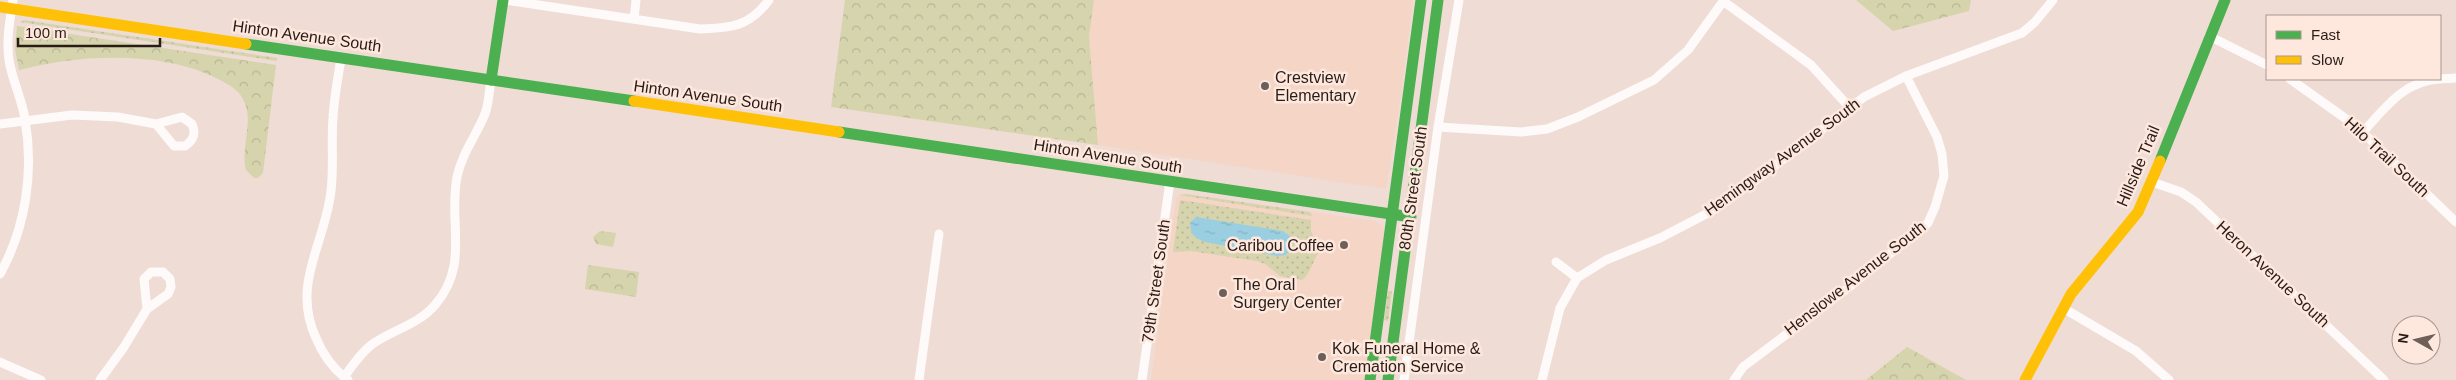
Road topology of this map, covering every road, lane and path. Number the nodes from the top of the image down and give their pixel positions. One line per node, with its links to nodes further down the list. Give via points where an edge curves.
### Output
1 (504, 0): 12 (street); 19 (main road)
2 (636, 0): 12 (street)
3 (769, 0): 12 (street, via 752,18 727,28 700,29)
4 (1421, 0): 30 (main road, 80th Street South)
5 (1438, 0): 31 (main road, 80th Street South)
6 (1459, 0): 26 (street, 80th Street South)
7 (2053, 0): 16 (street, Hemingway Avenue South, via 2022,33)
8 (2224, 0): 13 (main road, Hillside Trail)
9 (1724, 1): 22 (street, via 1811,65); 26 (street, via 1688,50 1654,80 1578,117 1547,129 1521,132)
10 (13, 4): 11 (main road, Hinton Avenue South); 14 (main road, Hinton Avenue South); 23 (street, via 9,60)
11 (0, 7)
12 (634, 19)
13 (2209, 36): 15 (street); 29 (main road, Hillside Trail)
14 (341, 58): 19 (main road, Hinton Avenue South); 40 (street, via 333,119 331,193 325,223 310,266 306,298 318,344)
15 (2266, 64)
16 (1906, 76): 22 (street, Hemingway Avenue South, via 1864,97); 49 (street, Henslowe Avenue South, via 1937,136 1942,154 1944,176 1928,223 1743,367)
17 (2456, 78): 18 (street)
18 (2441, 79)
19 (491, 80): 28 (main road, Hinton Avenue South); 40 (street, via 485,114 466,148 457,176 454,209 457,255 446,289 422,318 368,347)
20 (2291, 80): 27 (street, Hilo Trail South)
21 (2433, 80): 27 (street, via 2405,88)
22 (1850, 108): 36 (street, Hemingway Avenue South, via 1760,178 1710,212 1660,238 1606,260)
23 (26, 120): 24 (street); 25 (street, via 87,115); 35 (street, via 29,155 26,196 16,239)
24 (0, 124)
25 (156, 124)
26 (1438, 127): 47 (street, 80th Street South)
27 (2363, 132): 32 (street, Hilo Trail South)
28 (1170, 181): 30 (main road, Hinton Avenue South); 44 (street, 79th Street South)
29 (2152, 182): 37 (main road, Hillside Trail, via 2132,222 2096,261); 52 (street, Heron Avenue South, via 2182,192 2196,202)
30 (1393, 214): 31 (main road, Hinton Avenue South); 45 (main road, 80th Street South)
31 (1411, 217): 46 (main road, 80th Street South)
32 (2456, 222)
33 (940, 234): 43 (street)
34 (1556, 262): 36 (street)
35 (0, 274)
36 (1577, 278): 48 (street, Hemingway Avenue South, via 1560,308)
37 (2062, 308): 50 (main road, Hillside Trail); 51 (street, via 2136,351)
38 (147, 309): 42 (street)
39 (0, 362): 41 (street)
40 (346, 379)
41 (41, 380)
42 (100, 380)
43 (920, 380)
44 (1142, 380)
45 (1370, 380)
46 (1388, 380)
47 (1404, 380)
48 (1542, 380)
49 (1734, 380)
50 (2025, 380)
51 (2169, 380)
52 (2384, 380)

